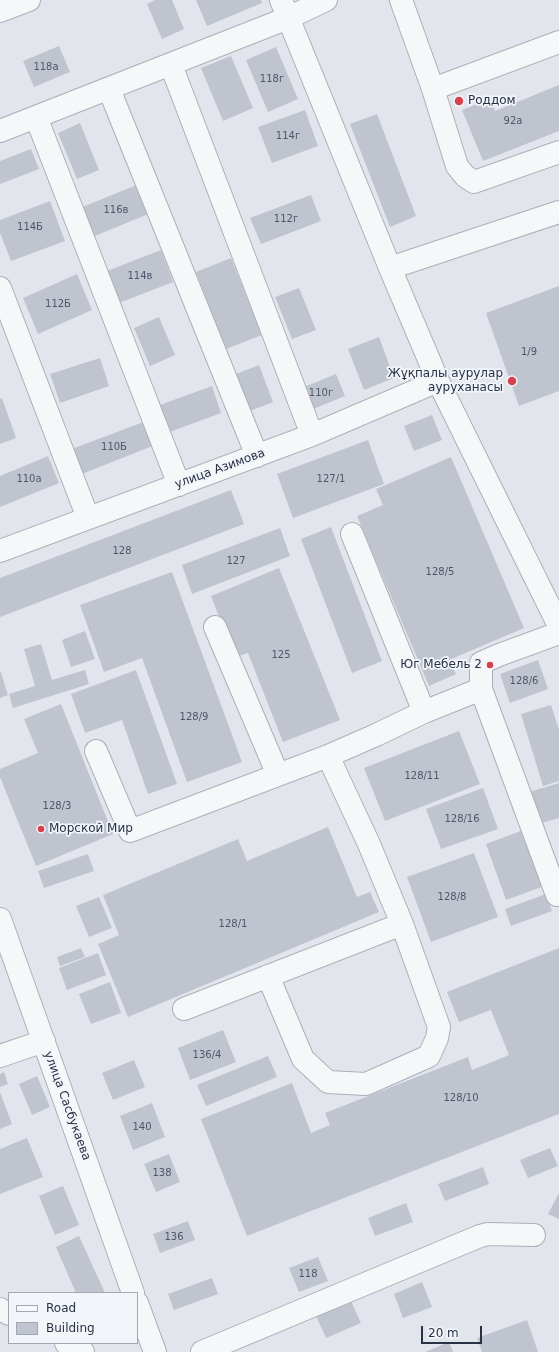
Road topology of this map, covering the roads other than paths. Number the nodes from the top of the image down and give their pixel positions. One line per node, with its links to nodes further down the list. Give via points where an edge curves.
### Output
1 (29, 0): 5 (street)
2 (326, 0): 4 (street)
3 (400, 0): 9 (street)
4 (285, 9): 7 (street); 14 (street)
5 (0, 12)
6 (559, 42): 9 (street)
7 (171, 65): 8 (street); 17 (street)
8 (109, 89): 10 (street); 18 (street)
9 (433, 89): 12 (street, via 457,166 474,182)
10 (36, 117): 11 (street); 19 (street)
11 (0, 131)
12 (559, 152)
13 (559, 212): 14 (street)
14 (390, 268): 16 (street)
15 (0, 288): 20 (street)
16 (438, 382): 17 (street, улица Азимова); 23 (street)
17 (312, 435): 18 (street, улица Азимова)
18 (256, 456): 19 (street, улица Азимова)
19 (179, 485): 20 (street, улица Азимова)
20 (88, 518): 22 (street, улица Азимова)
21 (352, 534): 27 (street)
22 (0, 551)
23 (559, 626)
24 (215, 627): 30 (street)
25 (559, 633): 26 (street, via 481,663)
26 (481, 689): 27 (street); 31 (street)
27 (424, 712): 29 (street)
28 (96, 751): 30 (street, via 130,831)
29 (328, 756): 30 (street); 33 (street, via 369,844)
30 (278, 775)
31 (557, 895)
32 (0, 919): 36 (street, улица Сасбукаева)
33 (402, 924): 34 (street); 34 (street, via 439,1027 437,1038 429,1056 366,1084 328,1082 303,1059)
34 (268, 976): 35 (street)
35 (184, 1009)
36 (44, 1041): 37 (street); 39 (street, улица Сасбукаева)
37 (0, 1056)
38 (534, 1235): 44 (street, via 480,1236)
39 (134, 1292)
40 (138, 1306): 43 (street)
41 (68, 1344): 42 (street)
42 (84, 1352)
43 (154, 1352)
44 (202, 1352)

